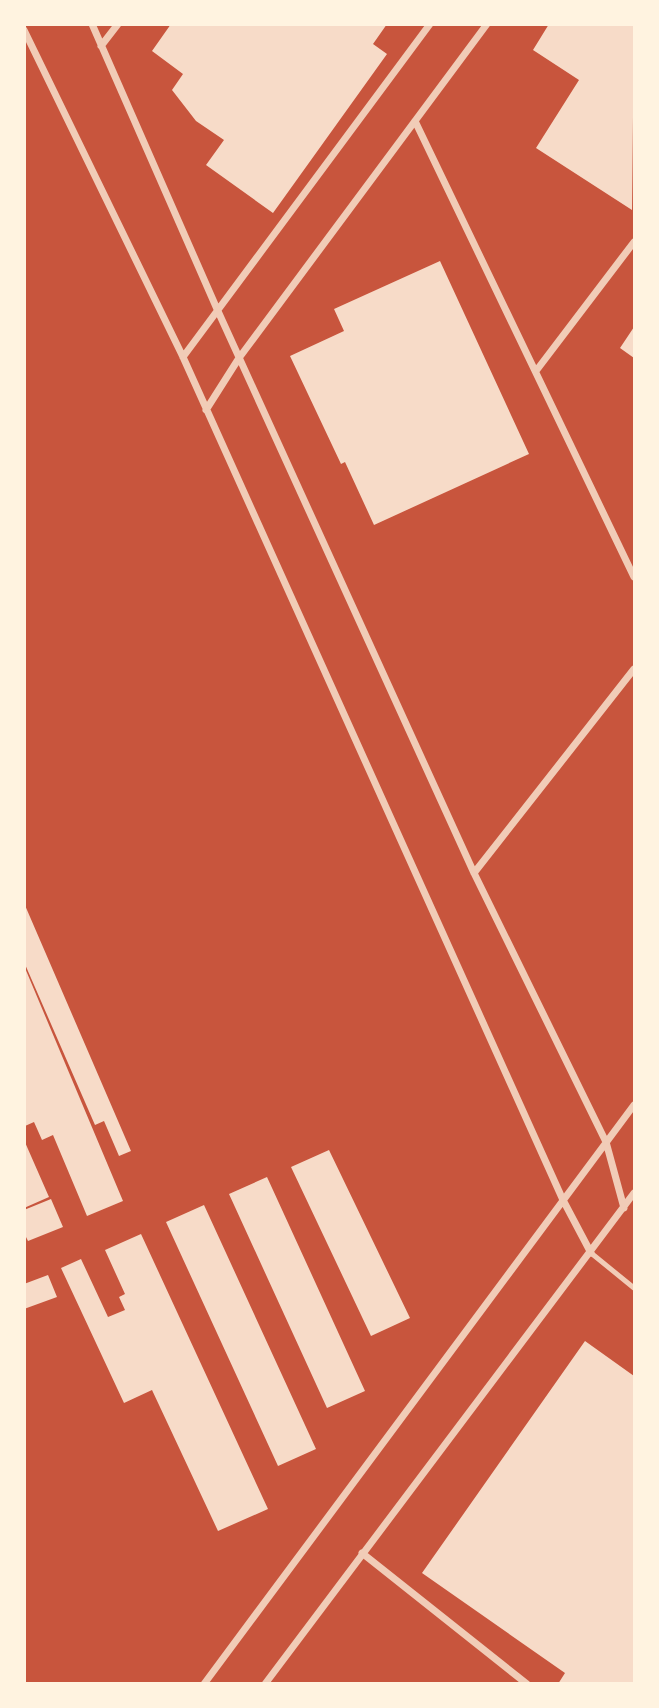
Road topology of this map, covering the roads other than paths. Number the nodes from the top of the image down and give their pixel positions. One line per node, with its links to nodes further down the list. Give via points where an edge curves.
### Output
1 (92, 24): 6 (street)
2 (118, 24): 6 (street)
3 (430, 24): 9 (street)
4 (487, 24): 7 (street)
5 (24, 30): 10 (street)
6 (101, 46): 9 (street)
7 (415, 121): 11 (street); 12 (street)
8 (635, 242): 12 (street)
9 (217, 309): 10 (street); 11 (street)
10 (183, 358): 13 (street)
11 (239, 358): 13 (street); 16 (street)
12 (536, 371): 14 (street)
13 (206, 410): 20 (street)
14 (635, 577)
15 (635, 669): 16 (street)
16 (474, 873): 18 (street)
17 (635, 1105): 18 (street)
18 (606, 1142): 20 (street); 21 (street)
19 (635, 1194): 21 (street)
20 (563, 1200): 22 (street); 25 (street)
21 (624, 1208): 22 (street)
22 (591, 1253): 23 (lane); 24 (street)
23 (635, 1288)
24 (362, 1553): 26 (street); 27 (street)
25 (204, 1684)
26 (265, 1684)
27 (527, 1684)

